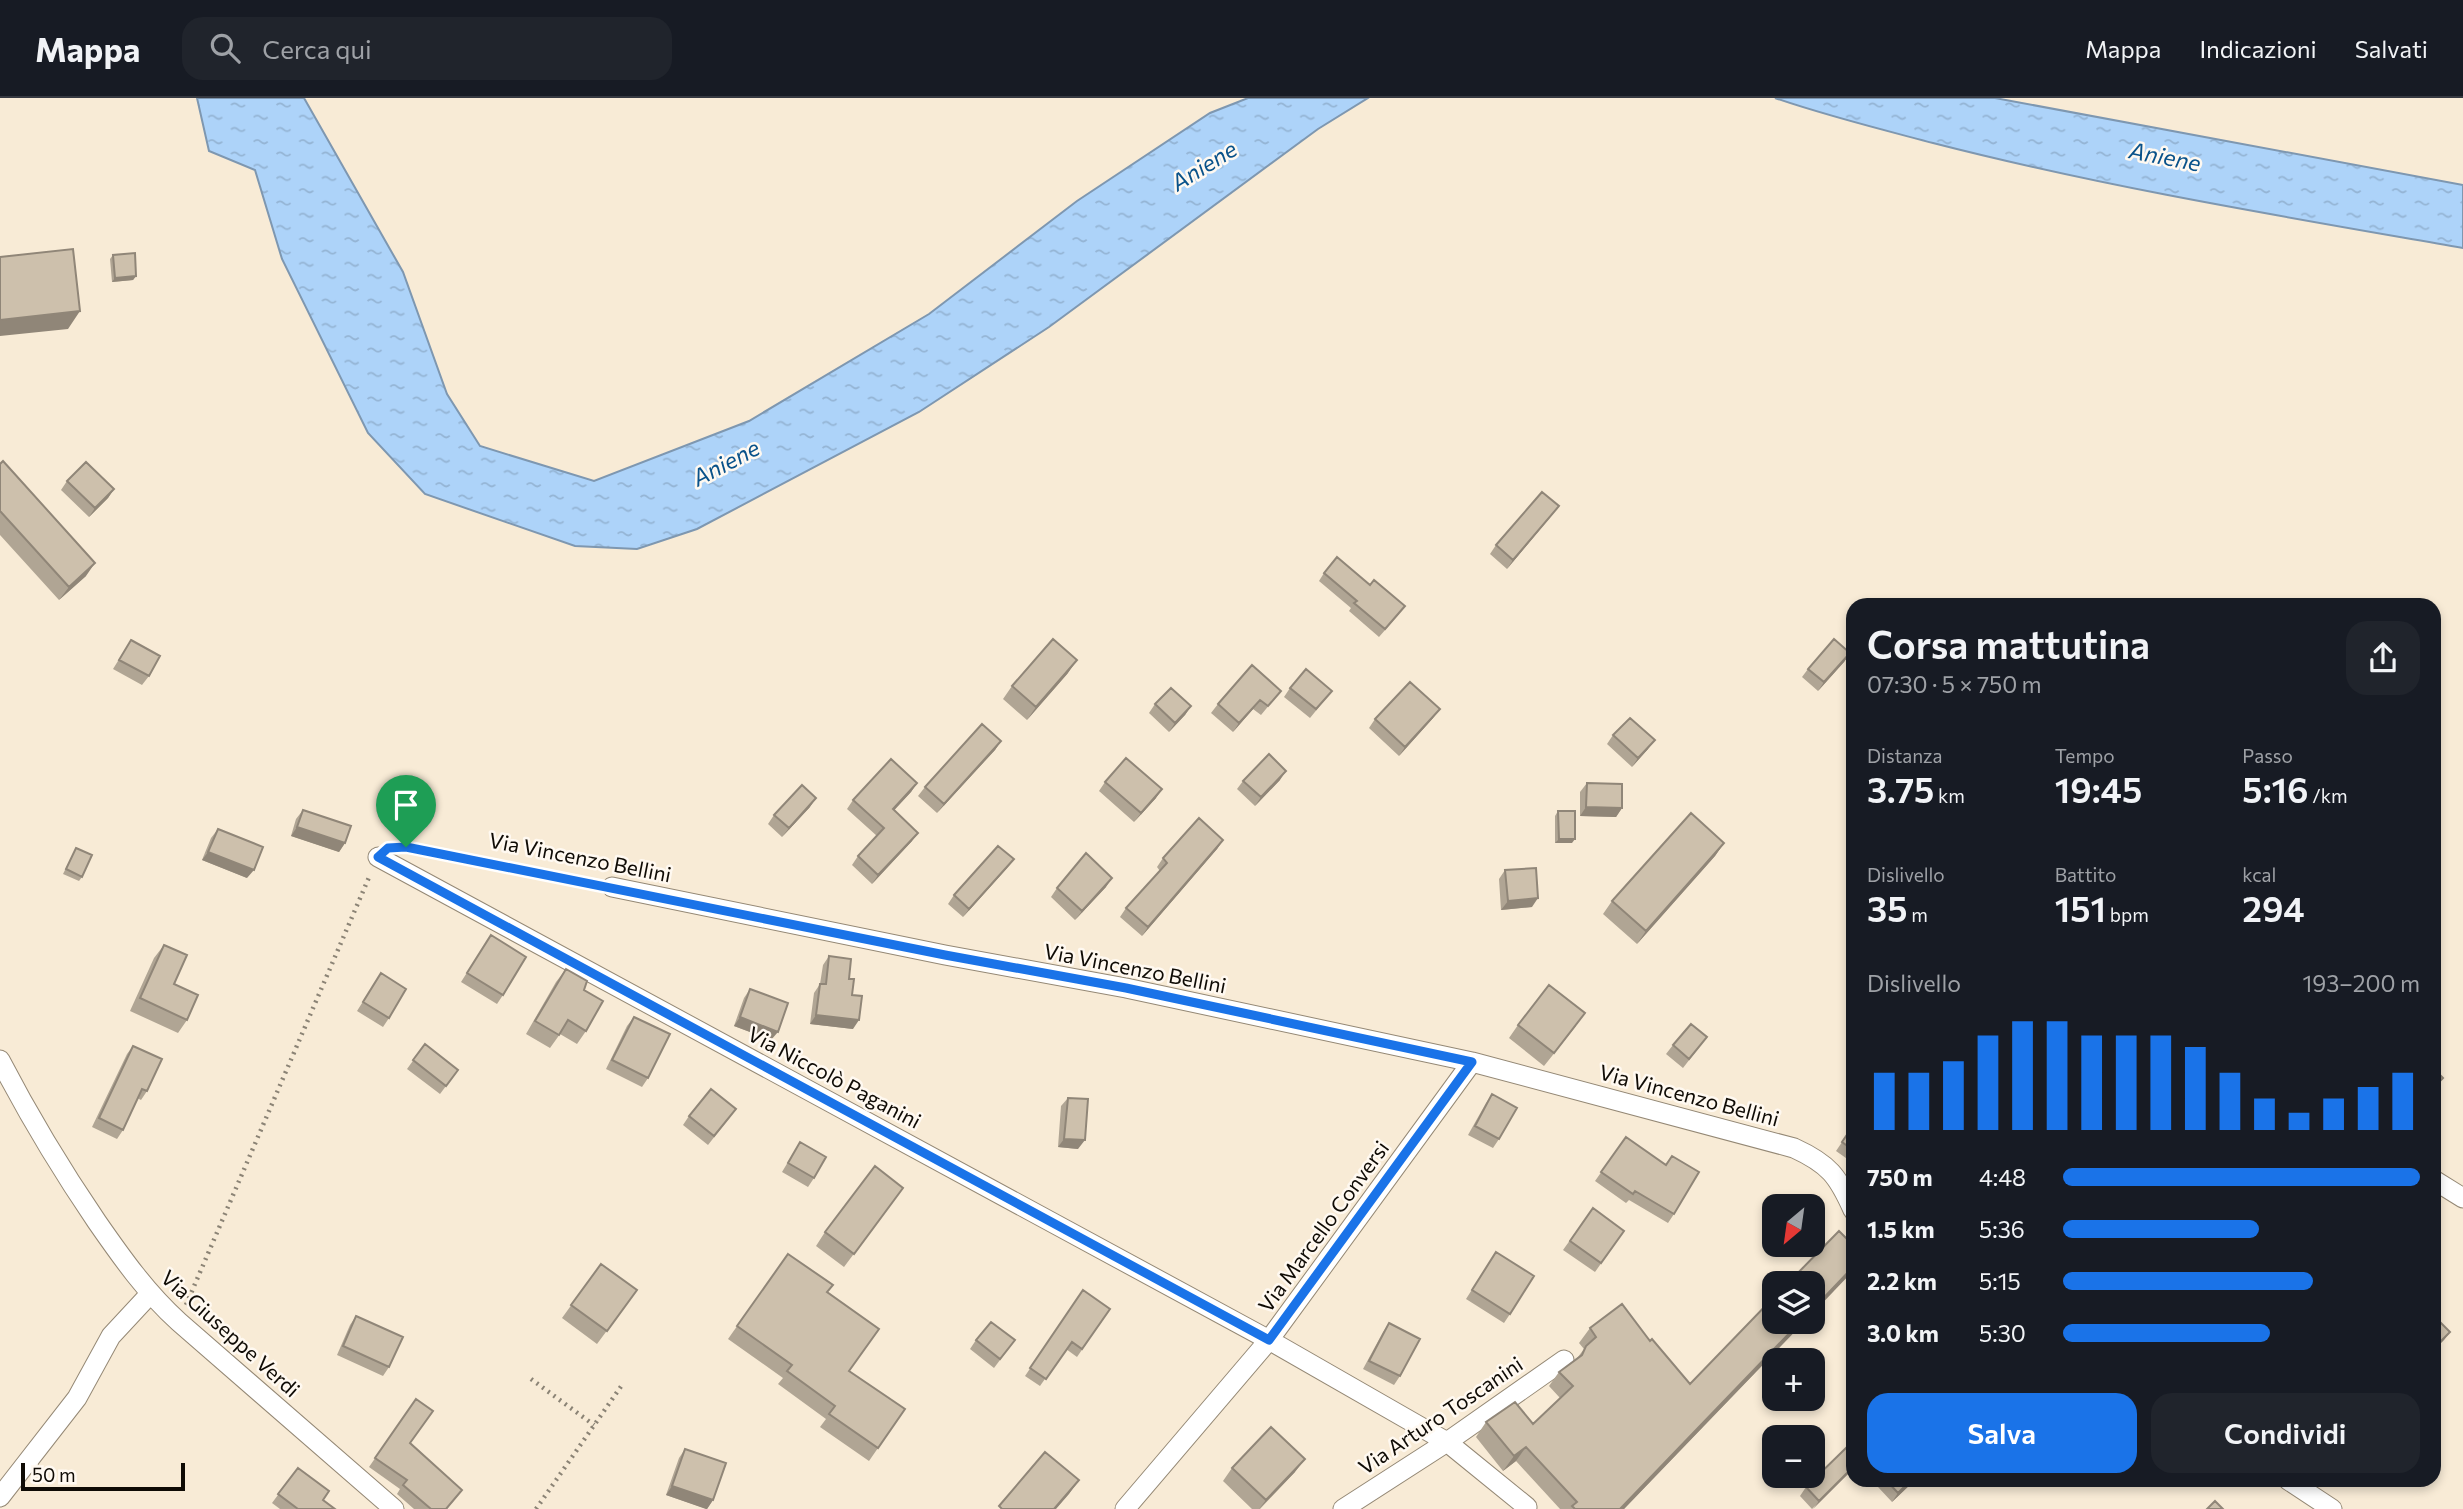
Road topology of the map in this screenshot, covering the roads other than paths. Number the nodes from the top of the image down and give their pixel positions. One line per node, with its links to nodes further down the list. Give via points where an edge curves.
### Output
1 (378, 857): 9 (street, Via Niccolò Paganini)
2 (612, 887): 4 (street, Via Vincenzo Bellini, via 1126,988)
3 (0, 1060): 8 (street, Via Giuseppe Verdi, via 63,1171)
4 (1472, 1062): 6 (street, Via Vincenzo Bellini, via 1794,1148 1826,1165); 9 (street, Via Marcello Conversi)
5 (2441, 1185): 7 (street)
6 (1846, 1194)
7 (2463, 1199)
8 (150, 1294): 13 (street, via 111,1336 77,1398); 15 (street, Via Giuseppe Verdi)
9 (1269, 1340): 11 (street, Via Niccolò Paganini); 16 (street, Via Marcello Conversi)
10 (1564, 1360): 11 (street, Via Arturo Toscanini)
11 (1447, 1441): 14 (street, Via Niccolò Paganini); 17 (street, Via Arturo Toscanini)
12 (2299, 1487): 18 (street)
13 (0, 1497)
14 (1527, 1507)
15 (394, 1509)
16 (1125, 1509)
17 (1343, 1509)
18 (2332, 1509)

